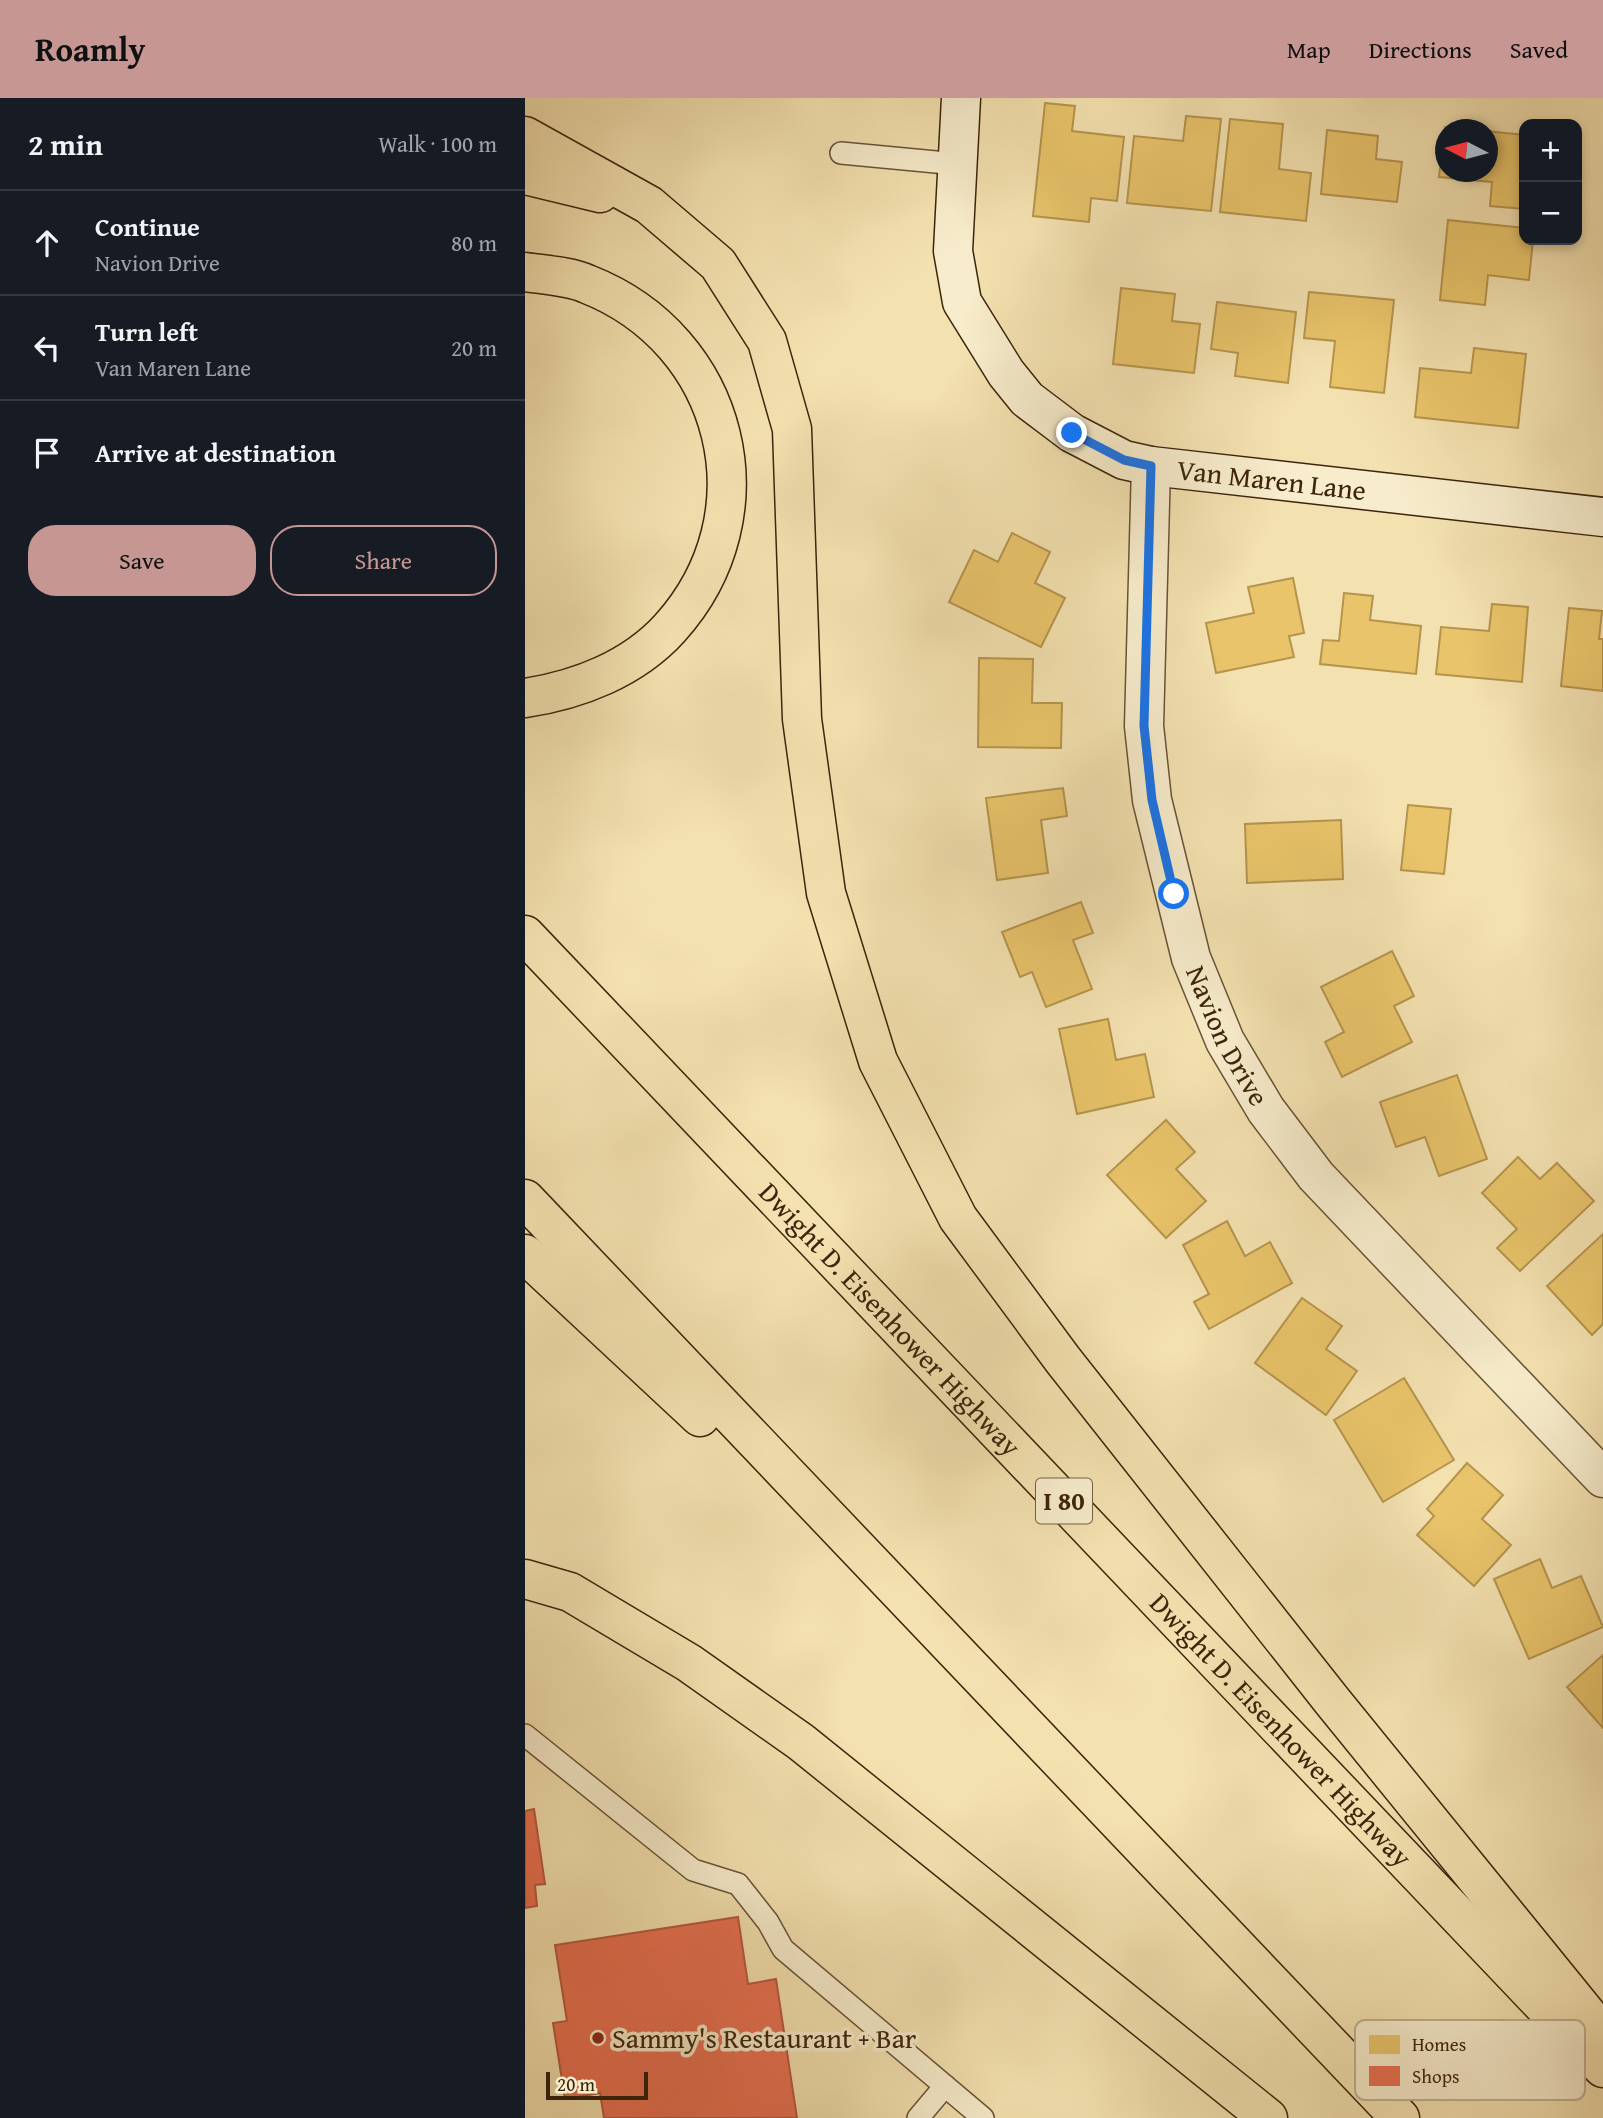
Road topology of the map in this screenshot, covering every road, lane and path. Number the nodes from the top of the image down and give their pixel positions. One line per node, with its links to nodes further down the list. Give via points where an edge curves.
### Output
1 (961, 98): 4 (street, Van Maren Lane)
2 (525, 136): 6 (highway)
3 (841, 153): 4 (lane)
4 (957, 164): 10 (street, Van Maren Lane, via 953,251 962,302 1006,373 1027,399 1072,433 1124,460)
5 (525, 175): 6 (highway)
6 (649, 205): 21 (highway, via 718,264 767,341 792,429 802,719 826,893 878,1061 958,1218 1290,1649)
7 (525, 246): 9 (highway)
8 (525, 272): 9 (highway)
9 (585, 282): 12 (highway, via 615,296 656,326 698,375 725,450 725,515 718,547 698,591 669,629 632,660 589,682)
10 (1151, 466): 11 (street, Van Maren Lane); 16 (street, Navion Drive, via 1144,726 1152,800 1191,958 1225,1041 1266,1110 1316,1176)
11 (1603, 517)
12 (525, 698)
13 (525, 935): 20 (highway, Dwight D. Eisenhower Highway / I 80)
14 (525, 1199): 18 (highway)
15 (525, 1254): 18 (highway)
16 (1603, 1478)
17 (525, 1578): 29 (highway, via 570,1592 689,1663 801,1742)
18 (1004, 1703): 24 (highway)
19 (525, 1735): 25 (lane, via 693,1870 738,1884 783,1949)
20 (1557, 2020)
21 (1603, 2034)
22 (1585, 2049): 23 (highway, Dwight D. Eisenhower Highway / I 80)
23 (1603, 2068)
24 (1355, 2071)
25 (945, 2086): 27 (lane); 28 (lane)
26 (1383, 2100): 30 (highway)
27 (918, 2118)
28 (983, 2118)
29 (1268, 2118)
30 (1400, 2118)

